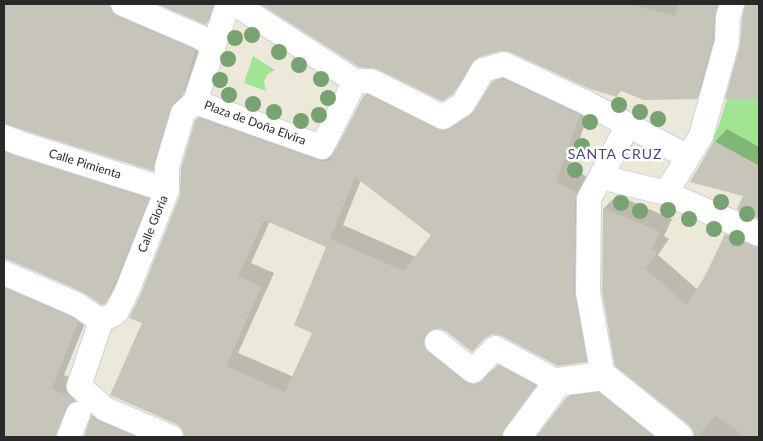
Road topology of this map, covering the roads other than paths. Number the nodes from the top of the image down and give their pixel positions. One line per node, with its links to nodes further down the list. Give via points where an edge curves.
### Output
1 (123, 4): 5 (street, via 200,37)
2 (228, 4): 5 (street, Plaza de Doña Elvira)
3 (235, 4): 6 (street)
4 (732, 4): 10 (street, via 727,42 701,136)
5 (213, 46): 7 (street, Plaza de Doña Elvira)
6 (354, 82): 7 (street, Plaza de Doña Elvira, via 322,147); 8 (street, via 371,81 443,116 463,104 482,70 504,64)
7 (194, 102): 12 (street, Calle Gloria, via 183,113 180,122 167,167)
8 (628, 125): 10 (street); 11 (street)
9 (4, 137): 12 (street, Calle Pimienta)
10 (688, 157): 13 (street)
11 (600, 176): 13 (street); 18 (street, via 589,199 588,292)
12 (167, 190): 16 (street, Calle Gloria, via 116,313)
13 (666, 193): 14 (street)
14 (759, 234)
15 (4, 273): 16 (street, via 78,305)
16 (101, 322): 21 (street, via 79,386 105,409)
17 (437, 342): 19 (street, via 473,371 495,348)
18 (603, 376): 19 (street); 24 (street)
19 (558, 382): 23 (street)
20 (78, 414): 22 (street)
21 (160, 435)
22 (69, 437)
23 (517, 437)
24 (679, 437)

